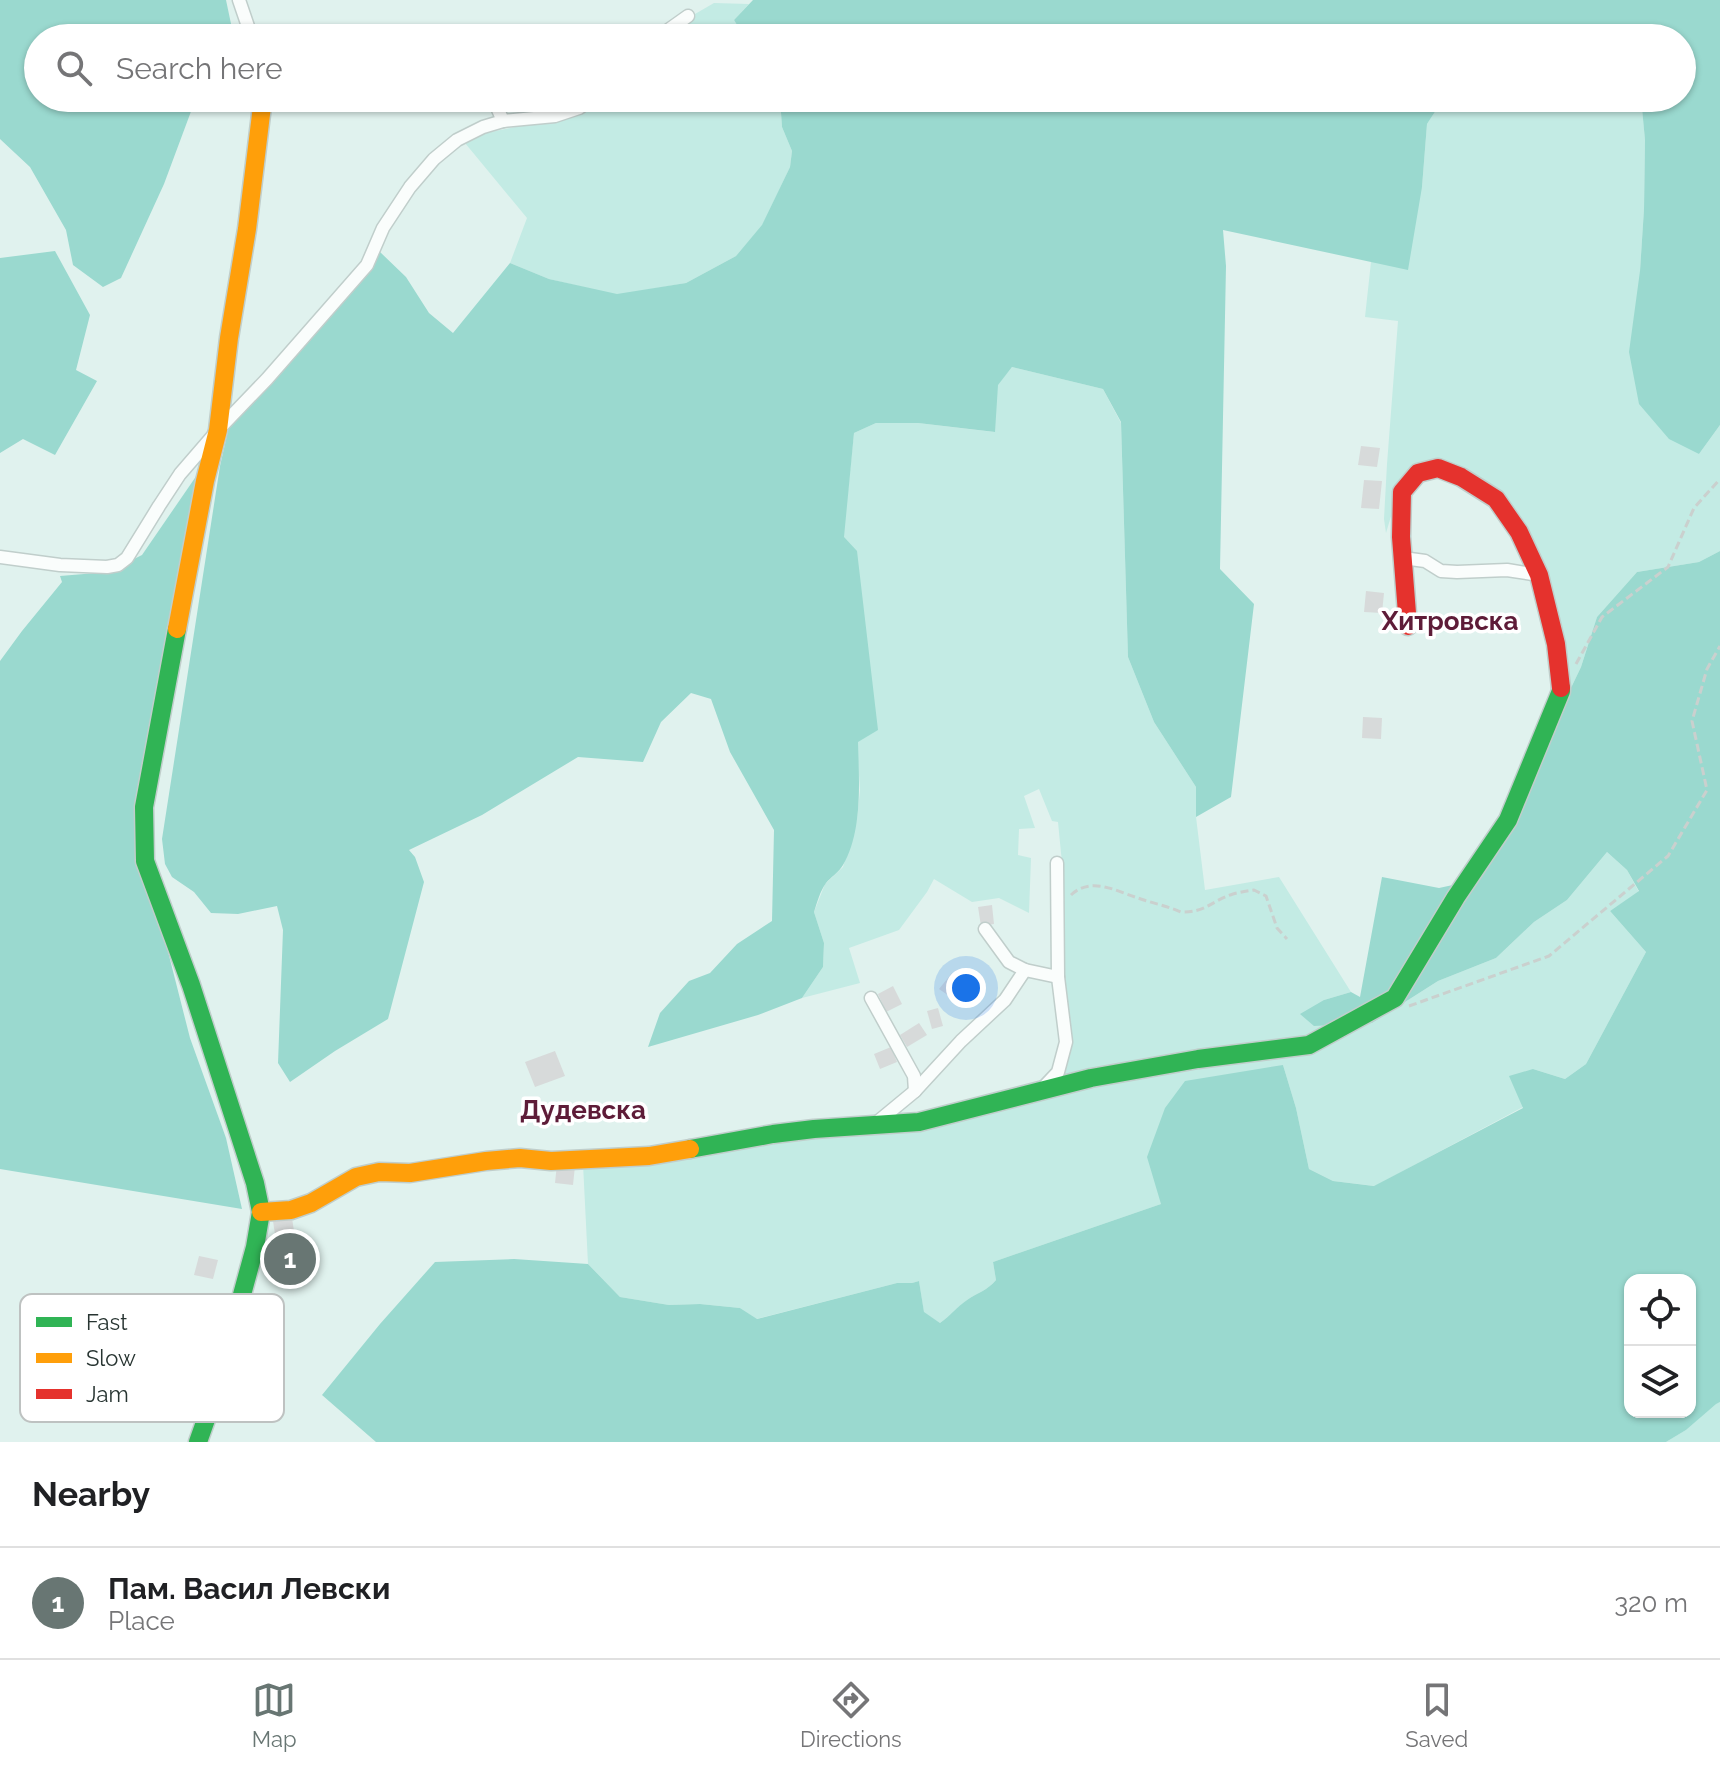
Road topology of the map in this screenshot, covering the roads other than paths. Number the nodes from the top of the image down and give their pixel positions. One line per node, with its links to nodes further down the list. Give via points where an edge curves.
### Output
1 (239, 0): 3 (street)
2 (688, 16): 4 (street)
3 (247, 24)
4 (677, 24)
5 (261, 112): 9 (street)
6 (499, 112): 8 (street)
7 (567, 112): 8 (street)
8 (503, 121): 9 (street, via 457,140 434,159 383,228 367,265)
9 (218, 430): 10 (street, via 180,474 118,565); 22 (street, via 144,807 145,861 191,985)
10 (0, 557)
11 (1403, 558): 12 (street, via 1425,561 1441,571); 12 (street, via 1402,492 1418,473 1438,468 1496,499); 13 (street)
12 (1539, 575): 19 (street, via 1561,691 1508,820 1395,998 1309,1045 1198,1059)
13 (1408, 626)
14 (1057, 863): 17 (street)
15 (985, 929): 16 (street, via 1009,962)
16 (1025, 970): 17 (street); 20 (street, via 1005,1000)
17 (1058, 977): 19 (street, via 1066,1042 1058,1072)
18 (871, 998): 20 (street, via 914,1076)
19 (1041, 1090): 21 (street, via 919,1122)
20 (915, 1091): 21 (street)
21 (872, 1126): 22 (street, via 773,1134 649,1156 520,1158 410,1173 379,1172 356,1177 291,1210)
22 (261, 1212): 23 (street)
23 (242, 1294)
24 (205, 1422): 25 (street)
25 (198, 1442)

